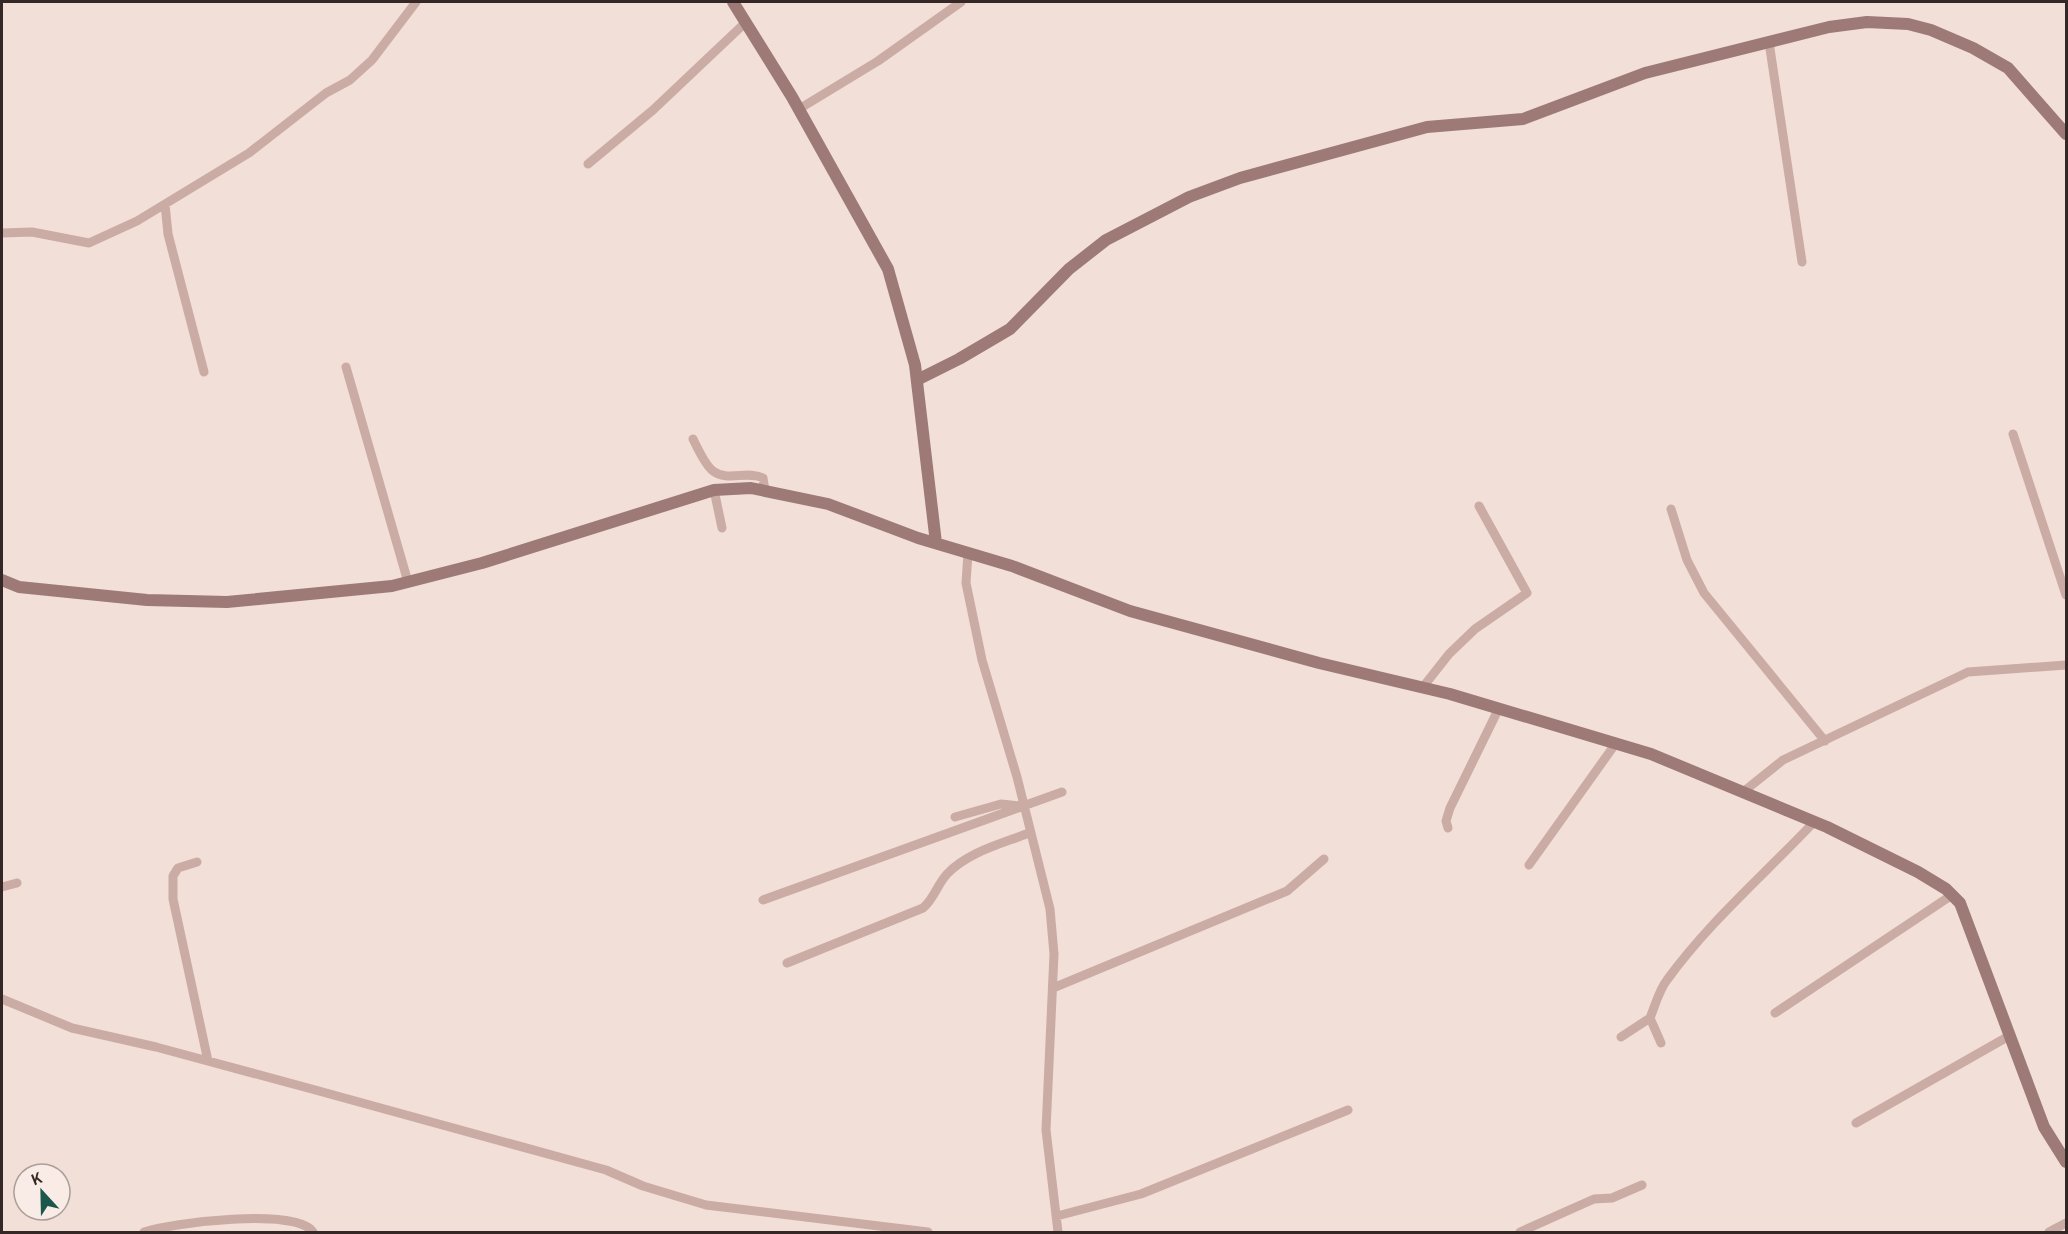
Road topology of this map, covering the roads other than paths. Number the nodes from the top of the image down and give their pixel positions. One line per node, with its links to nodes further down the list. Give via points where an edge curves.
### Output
1 (416, 2): 9 (street, via 372,60 350,80 326,93 249,153)
2 (734, 2): 4 (street)
3 (961, 2): 6 (street, via 878,61)
4 (746, 22): 6 (street); 8 (street, via 653,111)
5 (1769, 42): 7 (street, via 1867,21 1931,30 2008,68); 11 (street); 14 (street, via 1645,73 1523,119 1427,127 1240,178 1189,197 1106,240 1070,269 1010,329)
6 (799, 109): 14 (street, via 888,269)
7 (2067, 134)
8 (588, 164)
9 (165, 204): 10 (street, via 89,243 32,232); 13 (street, via 168,234)
10 (2, 232)
11 (1802, 262)
12 (346, 367): 25 (street)
13 (204, 372)
14 (917, 380): 22 (street)
15 (2013, 434): 26 (street)
16 (693, 440): 18 (street, via 712,471 722,475 755,473 763,478)
17 (714, 490): 18 (street); 21 (street); 25 (street, via 493,560)
18 (765, 491): 22 (street, via 828,504)
19 (1479, 506): 28 (street, via 1527,593 1475,629)
20 (1671, 510): 30 (street, via 1687,560 1704,593)
21 (722, 528)
22 (936, 543): 23 (street)
23 (969, 553): 28 (street, via 1130,611); 34 (street, via 966,583 973,619)
24 (2, 580): 25 (street, via 19,587 147,600 227,602)
25 (408, 582)
26 (2067, 595)
27 (2067, 665): 30 (street, via 1968,672)
28 (1422, 687): 29 (street)
29 (1499, 708): 31 (street); 37 (street, via 1450,808)
30 (1825, 741): 33 (street, via 1783,760)
31 (1616, 743): 33 (street); 41 (street)
32 (1062, 792): 34 (street)
33 (1743, 792): 36 (street)
34 (1023, 806): 35 (street, via 1001,804); 38 (street); 45 (street)
35 (955, 817)
36 (1814, 822): 44 (street, via 1918,872); 50 (street, via 1761,879 1731,903 1665,982)
37 (1448, 828)
38 (1029, 832): 46 (street, via 962,861 945,876 931,902 923,908); 47 (street, via 1050,909)
39 (1324, 859): 47 (street, via 1287,891)
40 (197, 862): 54 (street, via 178,868 173,876 173,899)
41 (1529, 865)
42 (16, 883): 43 (street)
43 (2, 887)
44 (1952, 895): 49 (street); 51 (street, via 1970,924)
45 (763, 900)
46 (787, 963)
47 (1053, 988): 59 (street, via 1046,1130)
48 (2, 999): 54 (street, via 72,1028)
49 (1775, 1013)
50 (1650, 1018): 52 (street); 53 (street)
51 (2009, 1036): 56 (street); 57 (street, via 2044,1127)
52 (1622, 1037)
53 (1661, 1043)
54 (207, 1061): 63 (street, via 606,1170 706,1205)
55 (1348, 1110): 59 (street, via 1141,1194)
56 (1856, 1123)
57 (2067, 1162)
58 (1642, 1185): 65 (street, via 1612,1198 1594,1199)
59 (1057, 1216): 64 (street)
60 (2067, 1223): 66 (street)
61 (144, 1233): 62 (street, via 163,1226 269,1218 299,1223)
62 (313, 1233)
63 (928, 1233)
64 (1058, 1233)
65 (1520, 1233)
66 (2049, 1233)

